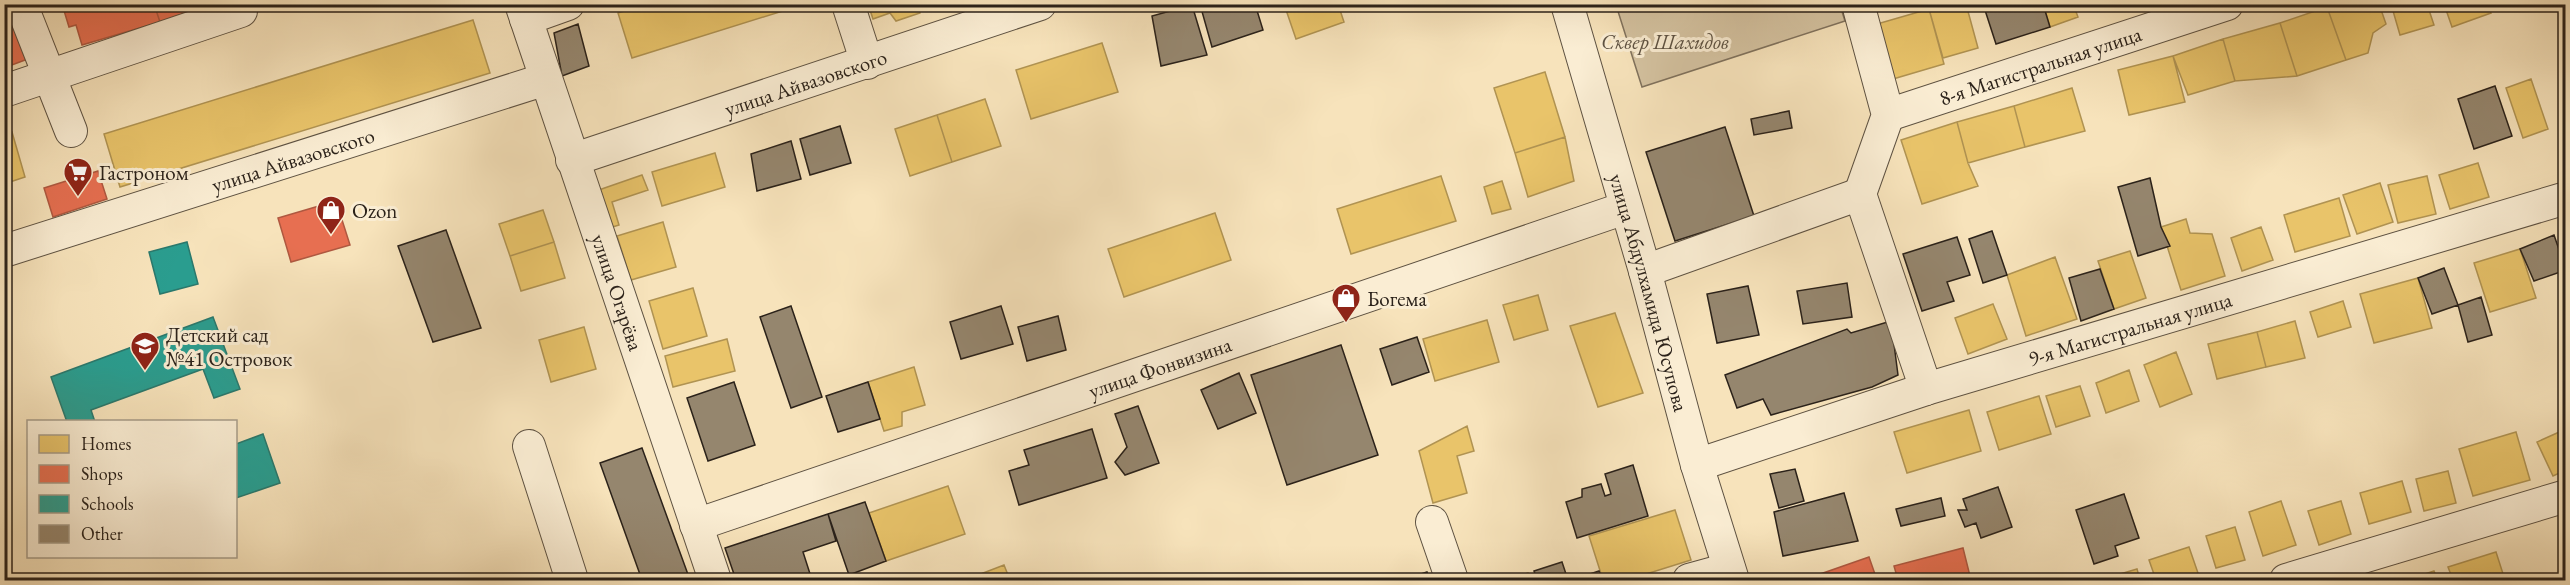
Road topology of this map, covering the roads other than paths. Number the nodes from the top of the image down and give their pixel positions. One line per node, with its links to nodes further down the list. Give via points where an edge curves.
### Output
1 (21, 4): 11 (street)
2 (568, 4): 9 (street)
3 (849, 4): 10 (street)
4 (1040, 4): 10 (street, улица Айвазовского)
5 (1567, 4): 19 (street, улица Абдулхамида Юсупова)
6 (1858, 4): 14 (street)
7 (2227, 4): 14 (street, 8-я Магистральная улица)
8 (241, 11): 11 (street)
9 (523, 12): 12 (street, улица Огарёва)
10 (867, 63): 16 (street, улица Айвазовского)
11 (50, 77): 13 (street); 15 (street)
12 (546, 79): 16 (street, улица Огарёва); 20 (street, улица Айвазовского)
13 (4, 91)
14 (1888, 115): 17 (street)
15 (71, 131)
16 (572, 160): 27 (street, улица Огарёва)
17 (1860, 194): 21 (street); 22 (street)
18 (2565, 198): 22 (street, 9-я Магистральная улица)
19 (1625, 208): 21 (street, улица Абдулхамида Юсупова); 27 (street, улица Фонвизина)
20 (4, 251)
21 (1645, 271): 24 (street, улица Абдулхамида Юсупова)
22 (1926, 389): 24 (street, 9-я Магистральная улица)
23 (529, 446): 29 (street)
24 (1696, 465): 28 (street, улица Абдулхамида Юсупова)
25 (2565, 496): 33 (street)
26 (1432, 522): 31 (street)
27 (696, 525): 30 (street, улица Огарёва)
28 (1731, 575): 32 (street)
29 (572, 580)
30 (715, 580)
31 (1452, 580)
32 (1689, 580)
33 (2286, 580)

